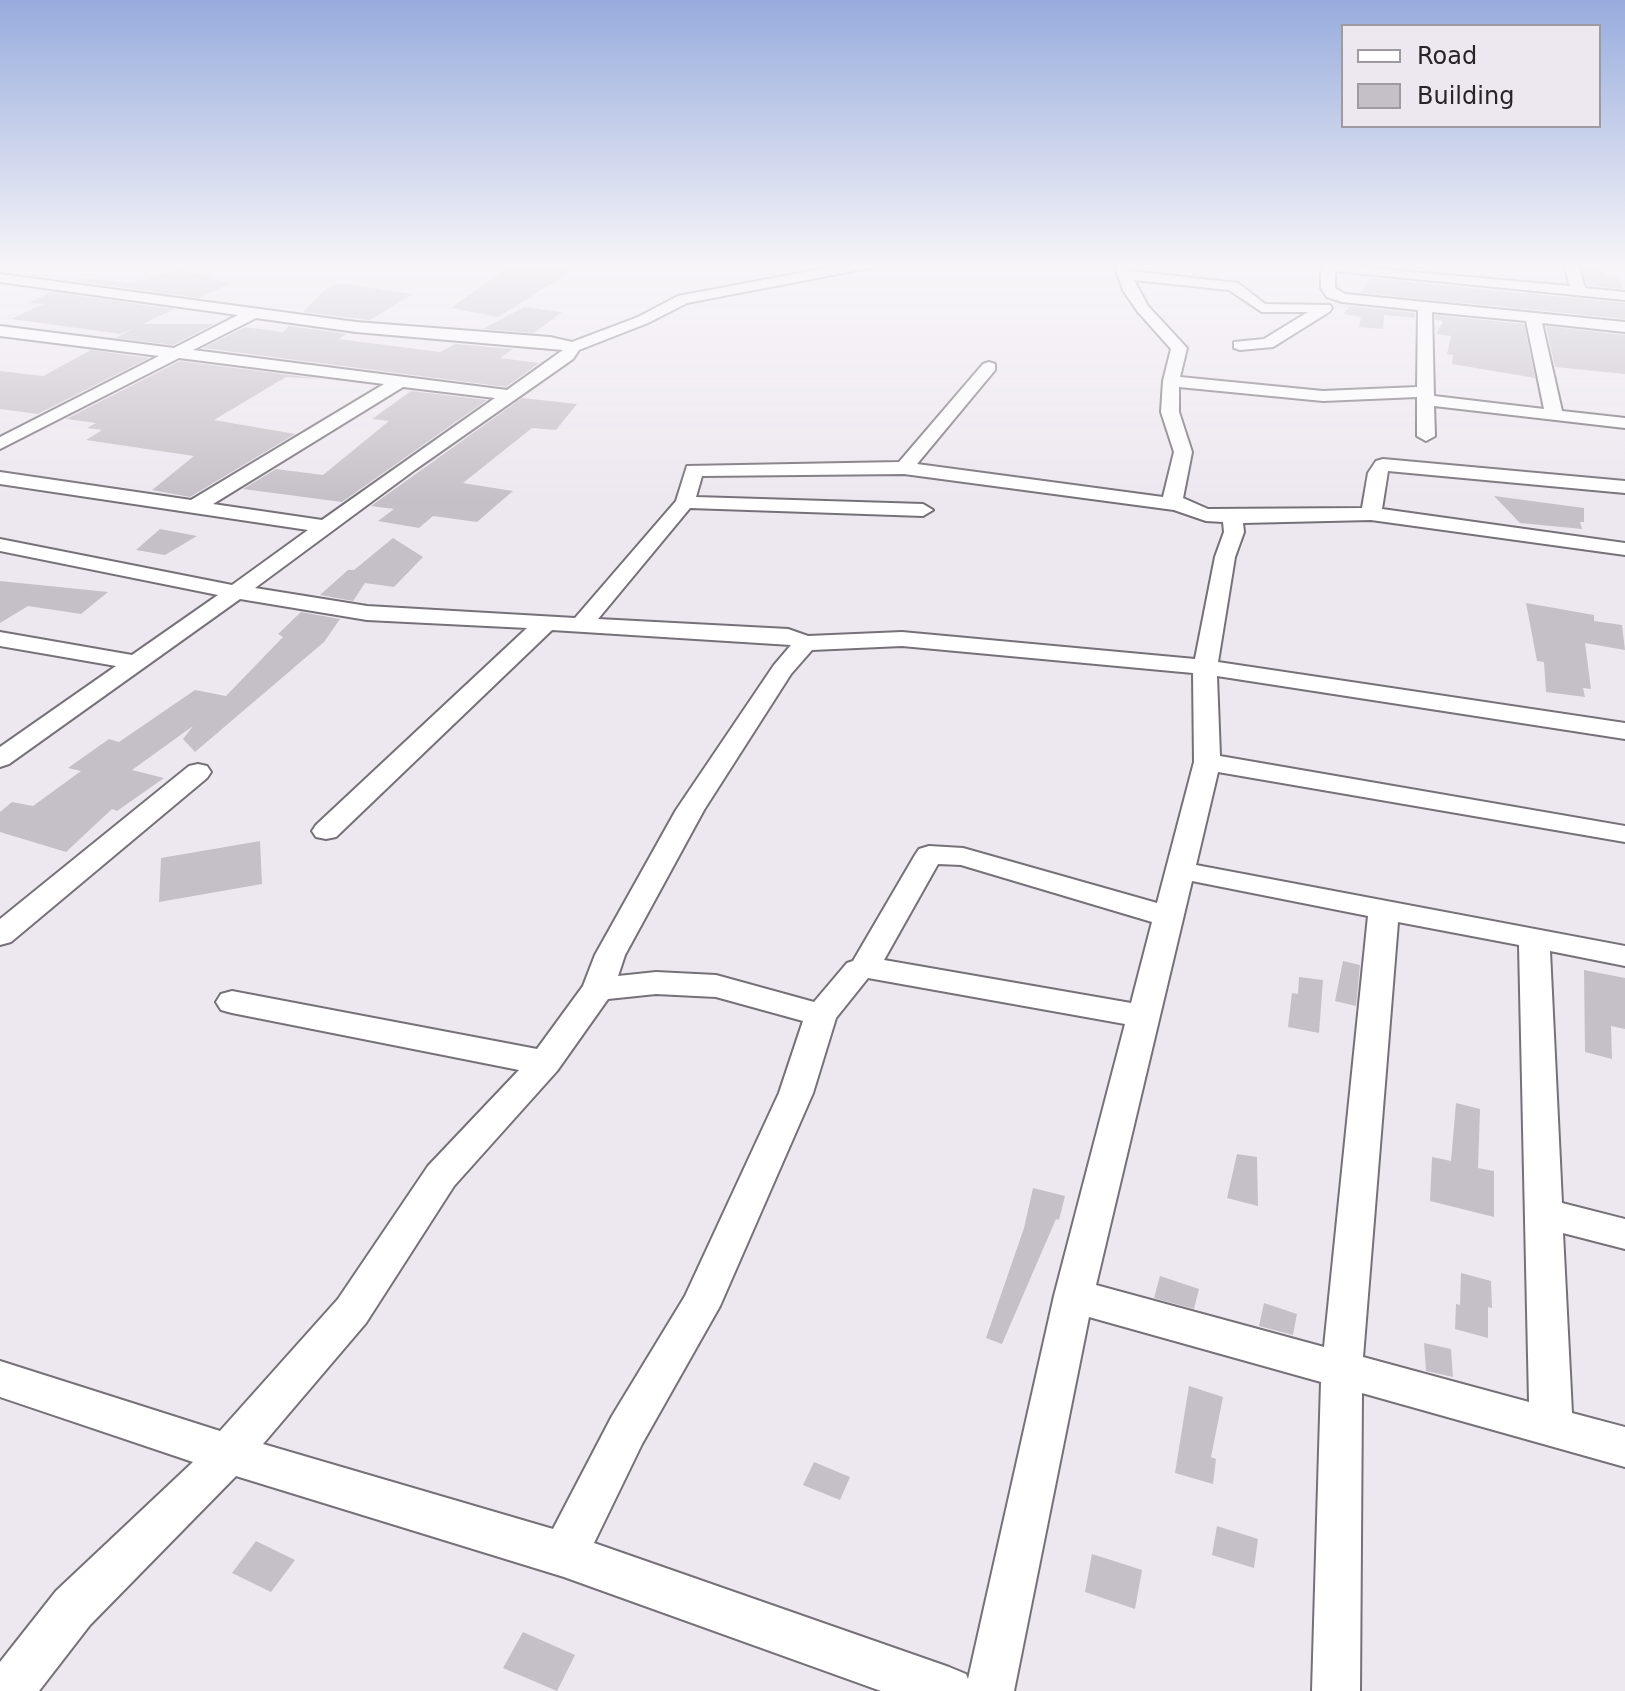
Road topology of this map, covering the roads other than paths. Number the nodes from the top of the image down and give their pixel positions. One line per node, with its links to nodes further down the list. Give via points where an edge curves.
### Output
1 (91, 343): 11 (street)
2 (196, 343): 11 (street)
3 (554, 343): 10 (street)
4 (584, 343): 10 (street)
5 (1174, 343): 13 (street, via 1179,348)
6 (1269, 343): 9 (street)
7 (1425, 343): 16 (street)
8 (1538, 343): 17 (street)
9 (1240, 345)
10 (573, 347): 15 (street)
11 (175, 354): 14 (street); 20 (street)
12 (989, 367): 21 (street)
13 (1171, 381): 16 (street, via 1323,396); 25 (street, via 1170,412 1183,452 1173,498)
14 (399, 382): 15 (street); 26 (street)
15 (510, 395): 30 (street)
16 (1424, 396): 17 (street); 19 (street)
17 (1554, 415): 18 (street)
18 (1625, 423)
19 (1426, 436)
20 (0, 444)
21 (904, 468): 24 (street, via 694,470); 25 (street)
22 (0, 478): 26 (street)
23 (1625, 487): 28 (street, via 1383,465)
24 (685, 502): 27 (street); 35 (street)
25 (1177, 505): 29 (street)
26 (194, 507): 30 (street)
27 (923, 510)
28 (1371, 514): 29 (street); 32 (street)
29 (1233, 517): 39 (street)
30 (324, 526): 33 (street)
31 (0, 545): 33 (street)
32 (1624, 552)
33 (236, 592): 34 (street, via 367,613); 38 (street)
34 (546, 623): 35 (street); 44 (street)
35 (582, 624): 37 (street, via 788,636)
36 (0, 639): 38 (street)
37 (805, 643): 39 (street, via 902,639); 53 (street, via 690,810 610,955)
38 (134, 662): 41 (street)
39 (1205, 667): 40 (street); 42 (street)
40 (1625, 731)
41 (0, 759)
42 (1207, 762): 45 (street); 46 (street)
43 (198, 772): 49 (street)
44 (326, 831)
45 (1625, 834)
46 (1178, 870): 47 (street); 48 (street)
47 (1384, 909): 50 (street); 61 (street)
48 (1167, 916): 52 (street, via 963,857 929,855); 56 (street)
49 (0, 935)
50 (1534, 937): 51 (street); 58 (street)
51 (1625, 956)
52 (864, 968): 55 (street); 56 (street)
53 (598, 989): 55 (street, via 656,983 716,986); 57 (street)
54 (232, 1002): 57 (street)
55 (821, 1015): 66 (street, via 796,1093 700,1306 627,1430)
56 (1142, 1016): 60 (street)
57 (545, 1063): 65 (street, via 441,1176 352,1311)
58 (1543, 1213): 59 (street); 63 (street)
59 (1625, 1234)
60 (1074, 1296): 61 (street); 69 (street)
61 (1342, 1369): 63 (street); 70 (street)
62 (0, 1379): 65 (street)
63 (1551, 1426): 64 (street)
64 (1625, 1447)
65 (228, 1454): 66 (street); 67 (street, via 73,1608)
66 (564, 1555): 68 (street)
67 (8, 1691)
68 (949, 1691)
69 (990, 1691)
70 (1336, 1691)

